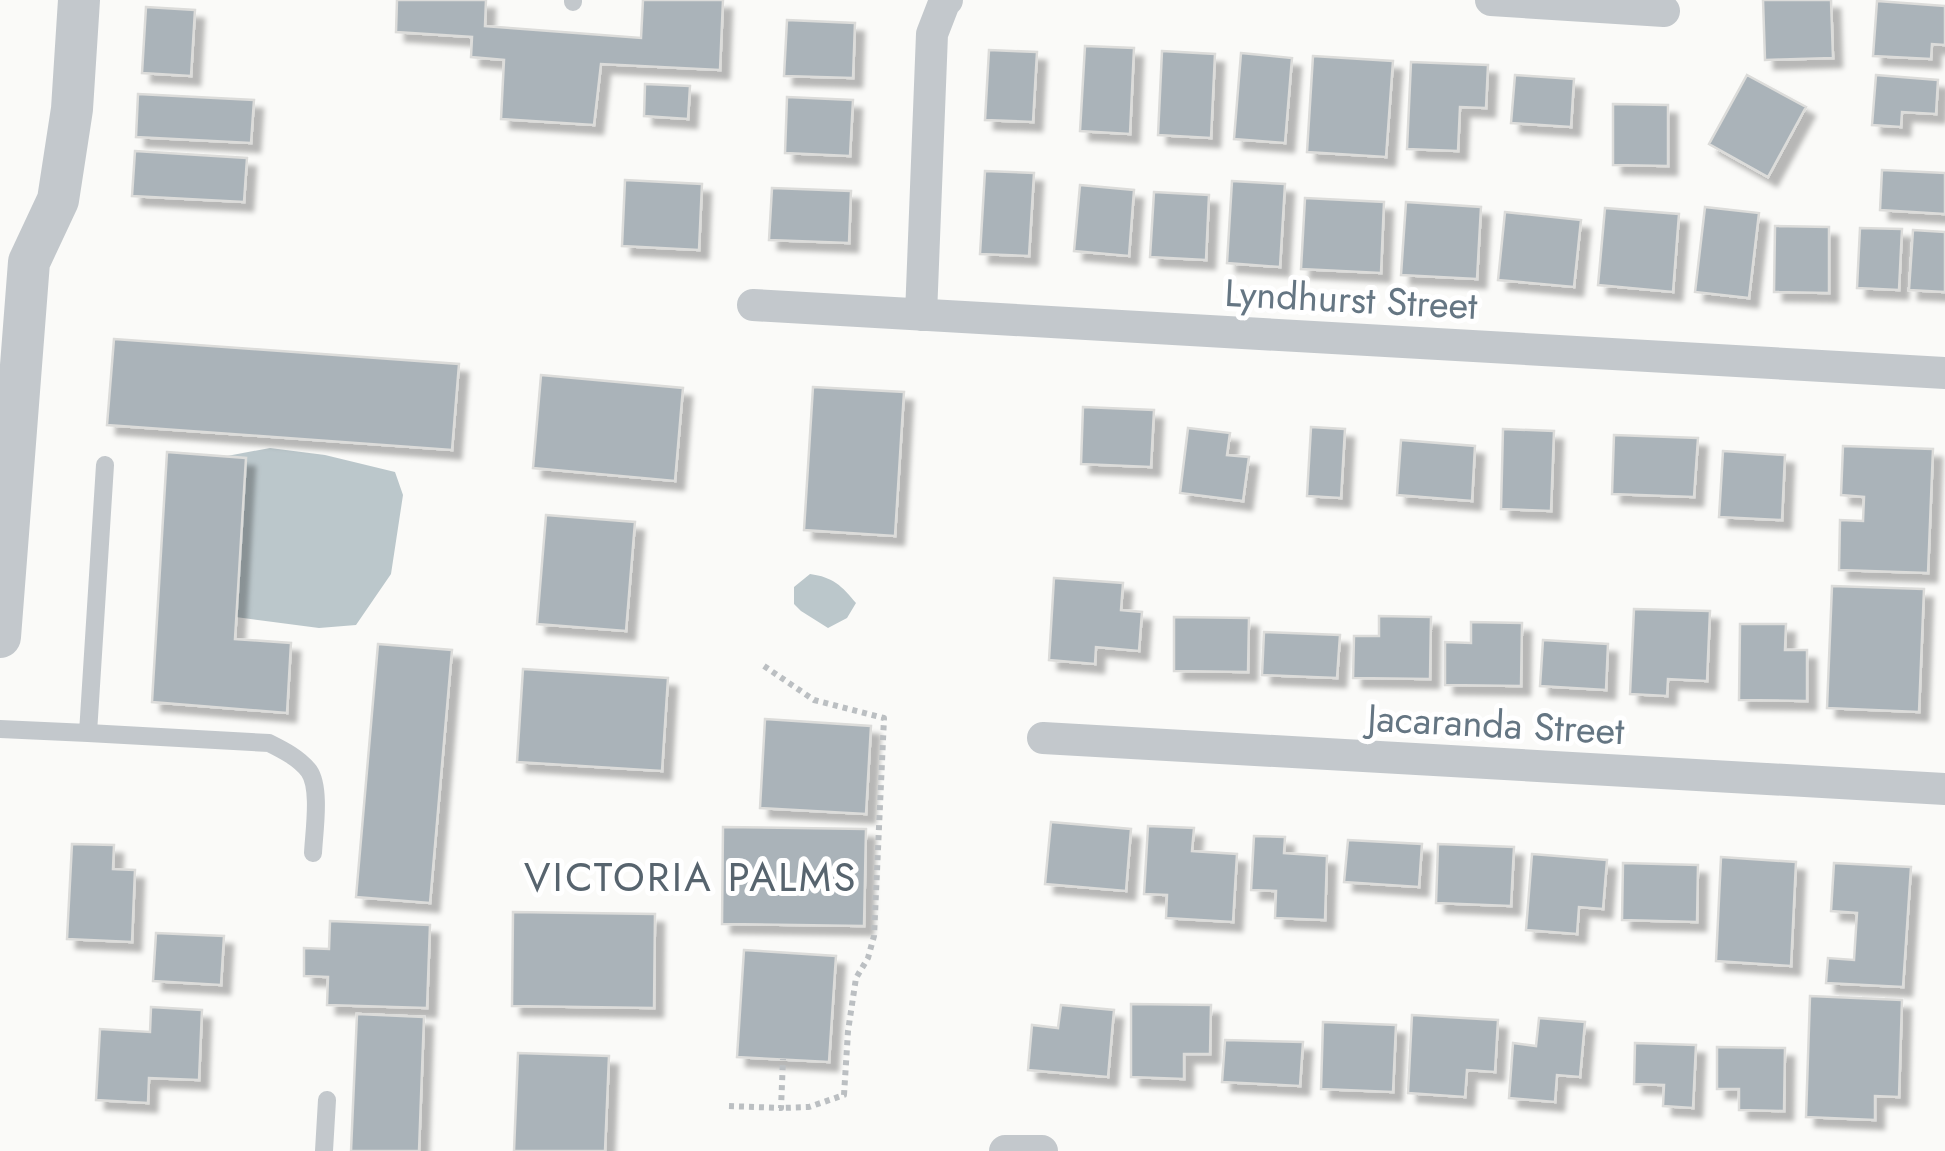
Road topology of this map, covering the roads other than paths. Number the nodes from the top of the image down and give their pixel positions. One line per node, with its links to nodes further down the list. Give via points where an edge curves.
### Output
1 (79, 0): 5 (street, via 58,200)
2 (947, 0): 7 (street, via 932,34)
3 (1490, 0): 4 (street)
4 (1664, 11)
5 (14, 262): 10 (street)
6 (753, 305): 7 (street, Lyndhurst Street)
7 (921, 315): 8 (street, Lyndhurst Street)
8 (1945, 373)
9 (104, 465): 12 (lane)
10 (0, 637)
11 (0, 730): 12 (lane)
12 (88, 732): 15 (lane, via 268,742 289,753 311,773)
13 (1043, 738): 14 (street, Jacaranda Street)
14 (1945, 789)
15 (313, 853)
16 (328, 1100): 17 (lane)
17 (324, 1151)

